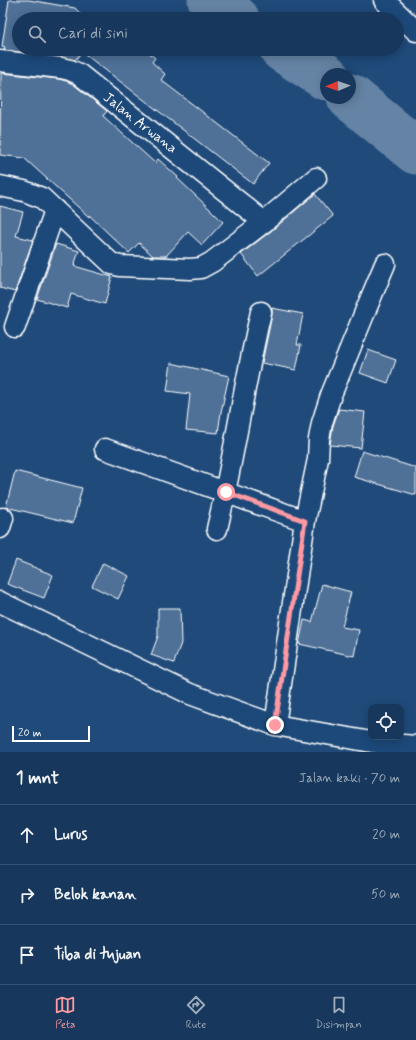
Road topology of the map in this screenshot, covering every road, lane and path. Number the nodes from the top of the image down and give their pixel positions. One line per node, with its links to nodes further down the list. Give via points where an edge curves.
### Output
1 (384, 0): 2 (street)
2 (396, 12)
3 (404, 19): 4 (street)
4 (416, 31)
5 (0, 61): 9 (street, Jalan Arwana, via 61,68 79,74)
6 (316, 178): 9 (street)
7 (0, 186): 8 (street, via 42,198)
8 (54, 210): 9 (street, via 112,264 120,266 200,268 212,262); 12 (street)
9 (264, 222)
10 (385, 264): 15 (street, via 322,423 318,459)
11 (260, 312): 14 (street)
12 (15, 326)
13 (104, 449): 14 (street)
14 (226, 492): 15 (street); 16 (street)
15 (305, 521): 18 (street)
16 (217, 529)
17 (0, 602): 18 (street, via 190,694)
18 (275, 725): 20 (street)
19 (416, 746): 20 (street)
20 (376, 747)

